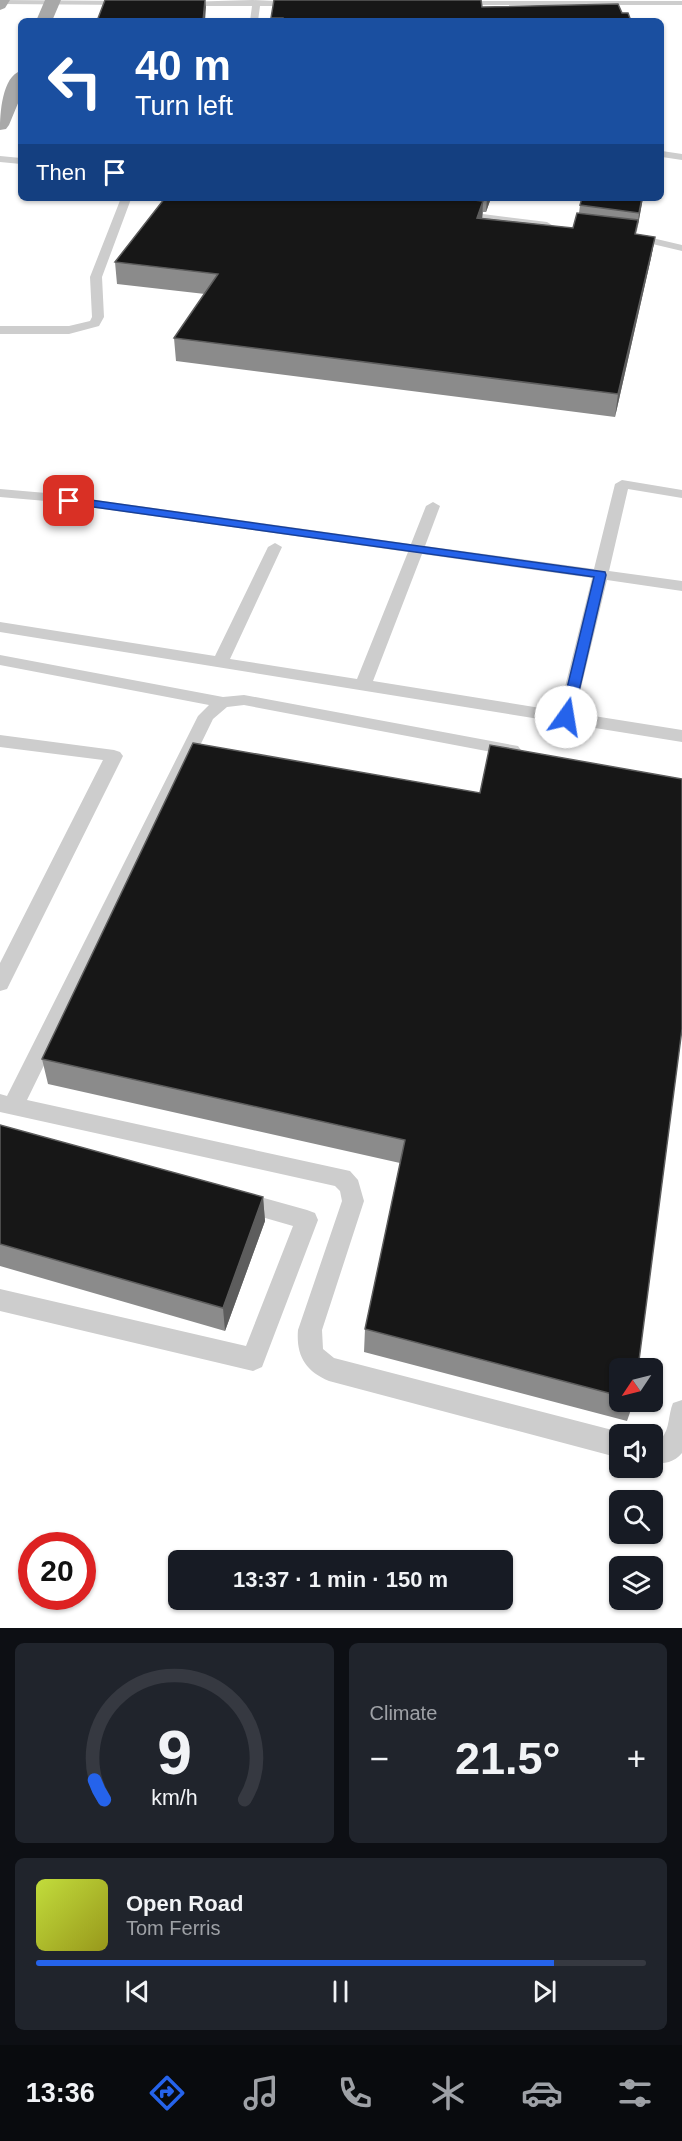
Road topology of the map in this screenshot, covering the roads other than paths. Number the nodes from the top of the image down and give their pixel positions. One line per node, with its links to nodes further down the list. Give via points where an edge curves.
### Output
1 (535, 1): 6 (lane); 7 (lane)
2 (1, 2): 3 (lane)
3 (52, 2): 5 (lane); 10 (main road)
4 (257, 2): 8 (lane); 9 (lane); 11 (lane)
5 (143, 3)
6 (454, 3)
7 (682, 3)
8 (177, 4)
9 (303, 4)
10 (45, 18)
11 (254, 18)
12 (18, 83): 13 (main road)
13 (0, 125)
14 (664, 154): 15 (lane)
15 (682, 156)
16 (0, 159): 17 (lane)
17 (18, 161)
18 (125, 201): 23 (lane, via 96,277 95,323 69,330)
19 (446, 213): 20 (lane)
20 (564, 228)
21 (623, 235): 22 (lane)
22 (682, 248)
23 (0, 330)
24 (0, 493): 28 (lane)
25 (682, 494): 29 (lane, via 622,484)
26 (433, 506): 28 (lane)
27 (275, 547): 33 (lane)
28 (416, 549): 29 (lane); 34 (lane)
29 (600, 575): 30 (lane); 36 (lane)
30 (682, 586)
31 (0, 627): 33 (lane)
32 (0, 660): 35 (lane)
33 (220, 663): 34 (lane)
34 (363, 685): 36 (lane)
35 (223, 702): 39 (lane, via 244,699); 41 (lane, via 206,716)
36 (566, 717): 37 (lane)
37 (682, 736)
38 (0, 741): 40 (lane, via 114,756)
39 (532, 754)
40 (0, 983)
41 (6, 1105): 45 (lane, via 342,1178 353,1201 310,1330 309,1348 316,1361 329,1369)
42 (217, 1195): 43 (lane, via 308,1220 253,1359)
43 (0, 1300)
44 (682, 1412): 46 (lane, via 680,1436)
45 (609, 1442)
46 (663, 1450)

